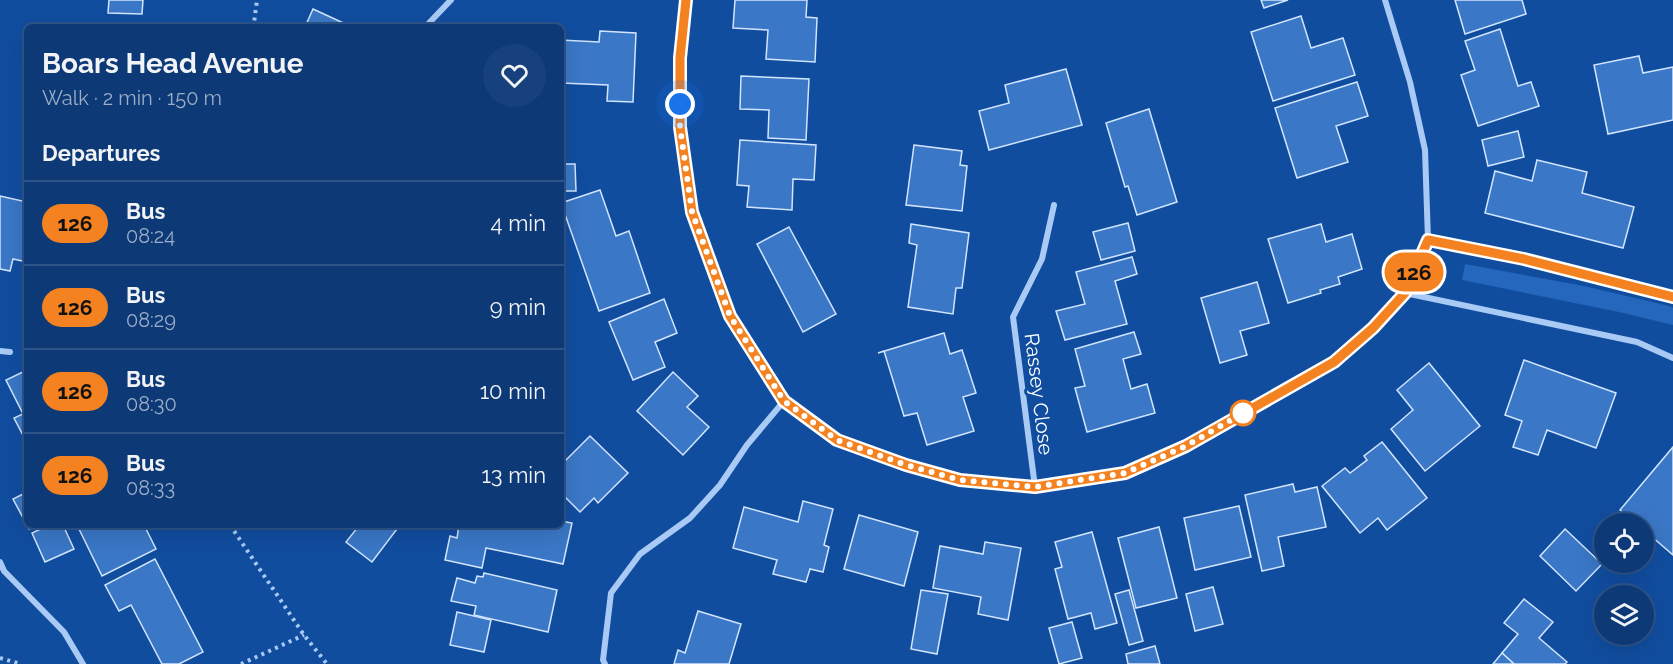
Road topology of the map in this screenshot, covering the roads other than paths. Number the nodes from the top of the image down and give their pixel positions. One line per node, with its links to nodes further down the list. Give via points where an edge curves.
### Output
1 (451, 0): 4 (street)
2 (686, 0): 12 (street, via 680,58 680,127 692,212 730,316)
3 (1385, 0): 6 (street, via 1410,82 1425,150)
4 (429, 24)
5 (1054, 204): 13 (street, Rassey Close, via 1042,259 1013,317)
6 (1428, 240): 7 (street); 8 (street, via 1524,259)
7 (1405, 293): 11 (street, via 1637,342); 13 (street, via 1334,362 1186,446 1125,473)
8 (1673, 297)
9 (0, 351): 10 (street)
10 (10, 352)
11 (1673, 358)
12 (784, 401): 13 (street, via 837,440 906,465 960,480); 16 (street, via 705,502 690,518 640,554 611,593 603,660)
13 (1035, 487)
14 (0, 562): 15 (street, via 4,571 64,632)
15 (83, 664)
16 (606, 664)

